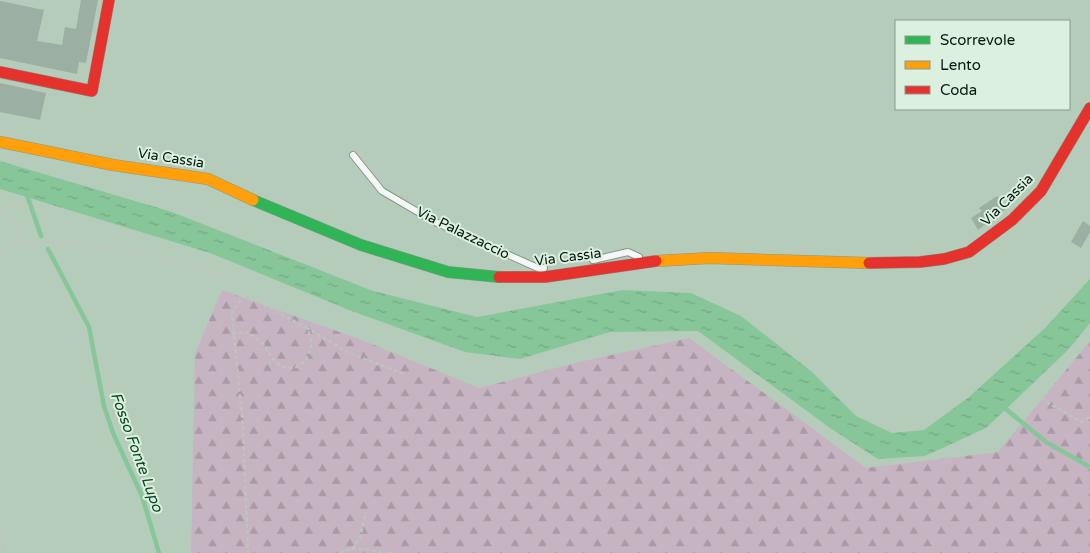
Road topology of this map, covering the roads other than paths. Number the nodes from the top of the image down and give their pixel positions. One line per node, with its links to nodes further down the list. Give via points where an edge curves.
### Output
1 (109, 0): 2 (main road, via 92,92)
2 (0, 72)
3 (1090, 108): 6 (main road, Via Cassia, via 1041,191 1012,220 969,252 944,260 920,262 848,264 710,258)
4 (0, 142): 6 (main road, Via Cassia, via 114,165 208,179 343,238 448,272 545,277)
5 (354, 155): 8 (lane, Via Palazzaccio, via 382,191 435,222 540,269)
6 (648, 261): 7 (lane, via 628,252)
7 (584, 262)
8 (549, 267)

